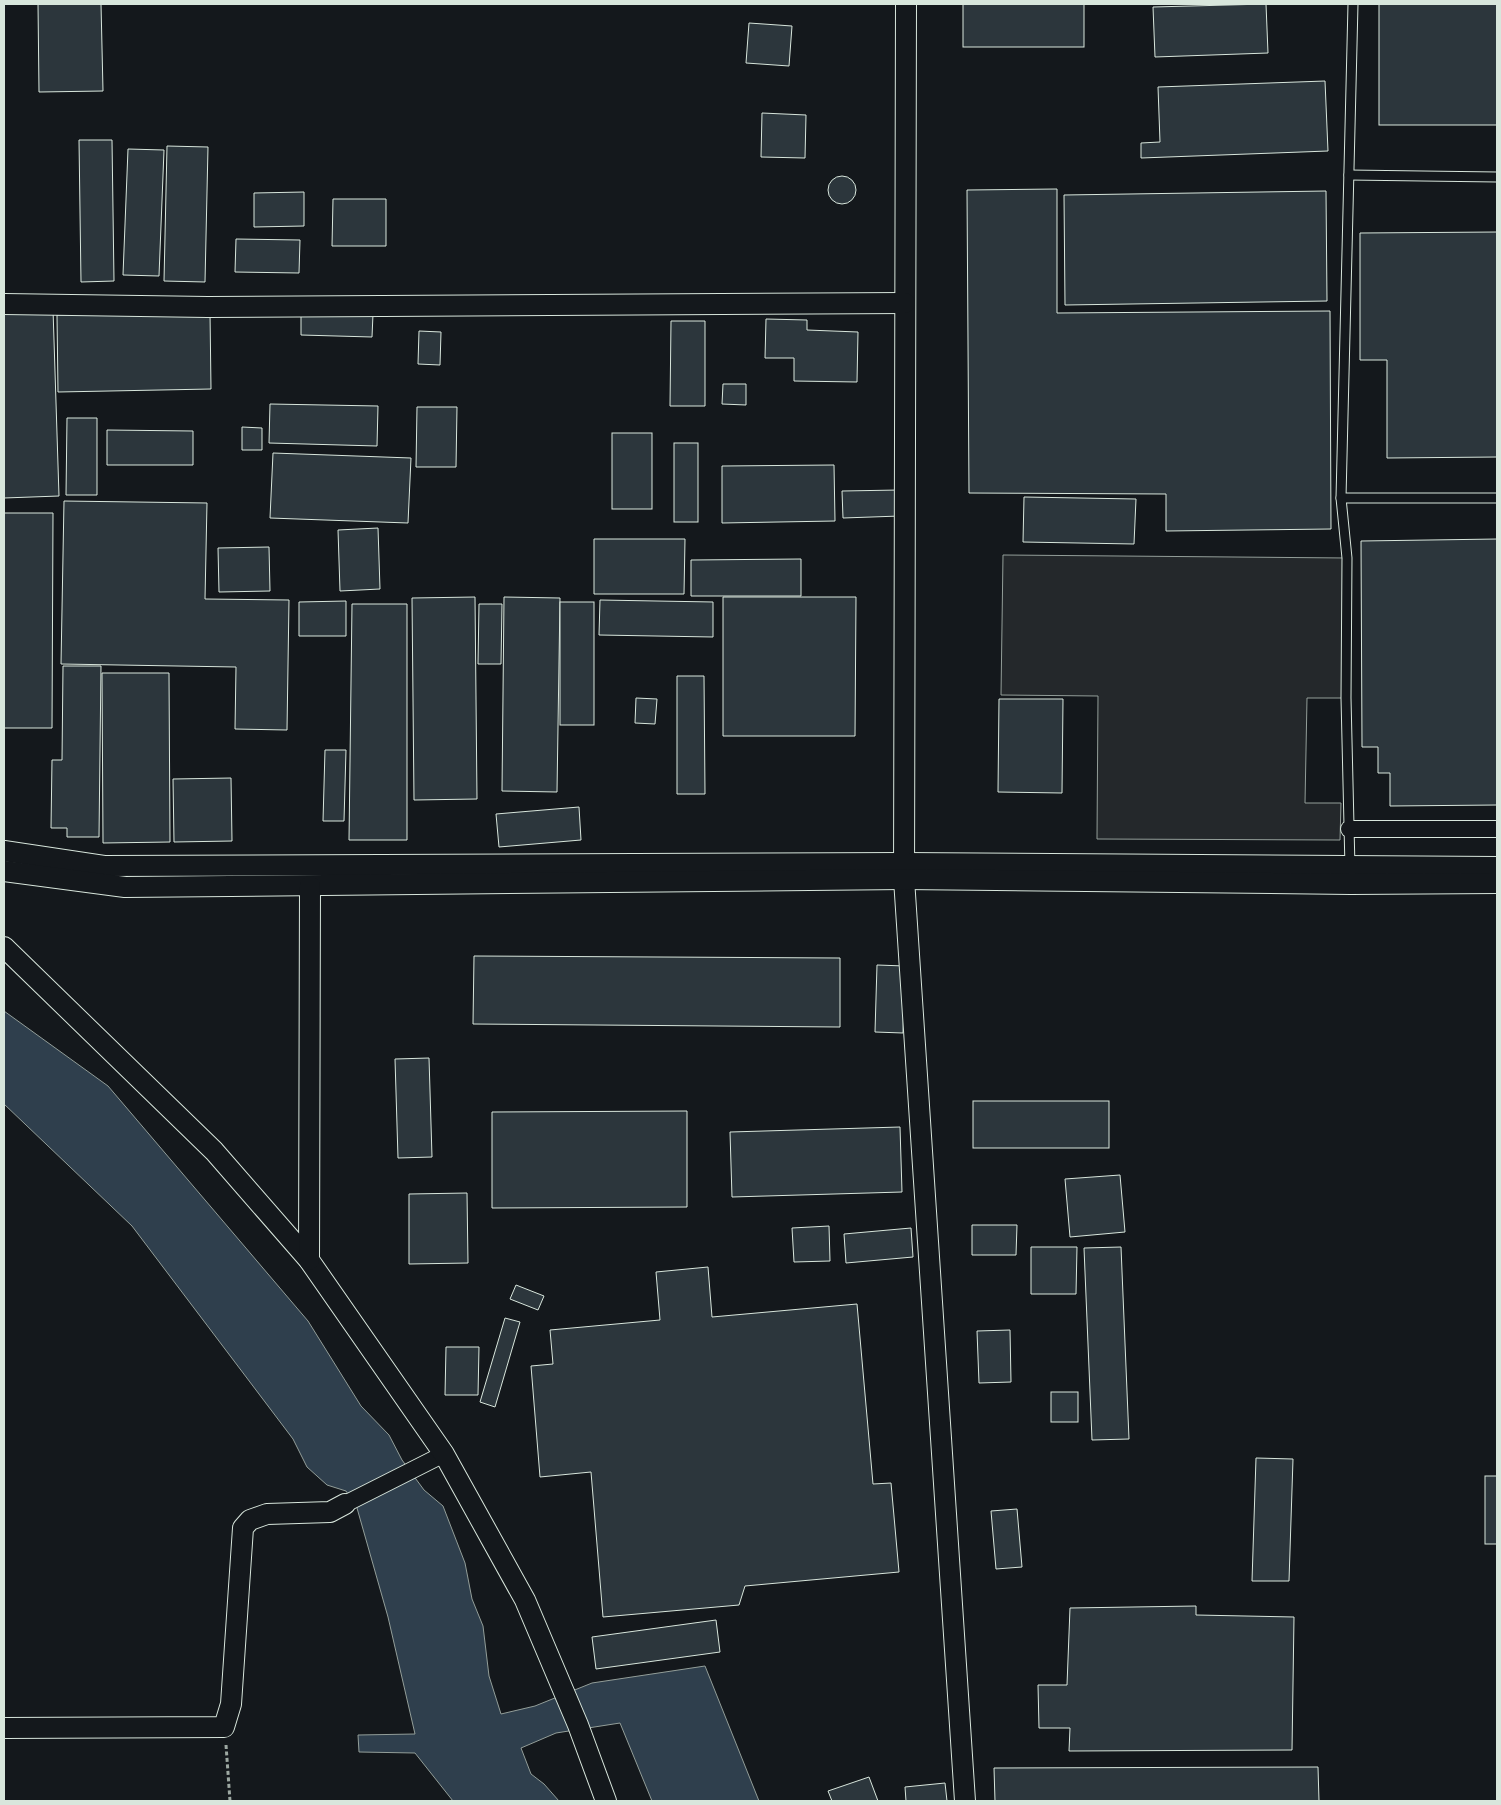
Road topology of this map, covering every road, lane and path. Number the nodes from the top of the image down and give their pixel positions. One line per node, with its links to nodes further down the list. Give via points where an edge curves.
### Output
1 (906, 4): 5 (street)
2 (1353, 4): 3 (lane)
3 (1349, 175): 4 (lane); 7 (lane)
4 (1497, 178)
5 (905, 303): 6 (street, via 208,307); 14 (street)
6 (4, 304)
7 (1341, 498): 8 (lane); 9 (lane, via 1347,558)
8 (1497, 498)
9 (1349, 829): 10 (street); 15 (lane)
10 (1497, 829)
11 (4, 851): 14 (street, via 104,866)
12 (1497, 867): 15 (street)
13 (4, 871): 17 (street, via 125,888)
14 (904, 871): 15 (street); 17 (street); 26 (street)
15 (1351, 875): 16 (street)
16 (1497, 883)
17 (310, 886): 19 (street)
18 (4, 947): 19 (street, via 214,1151)
19 (309, 1260): 20 (street)
20 (444, 1454): 21 (street); 25 (street, via 525,1600)
21 (345, 1504): 22 (street, via 330,1512 268,1514 250,1520 243,1528 231,1704)
22 (224, 1727): 23 (street); 24 (path)
23 (4, 1728)
24 (230, 1801)
25 (606, 1801)
26 (965, 1801)

